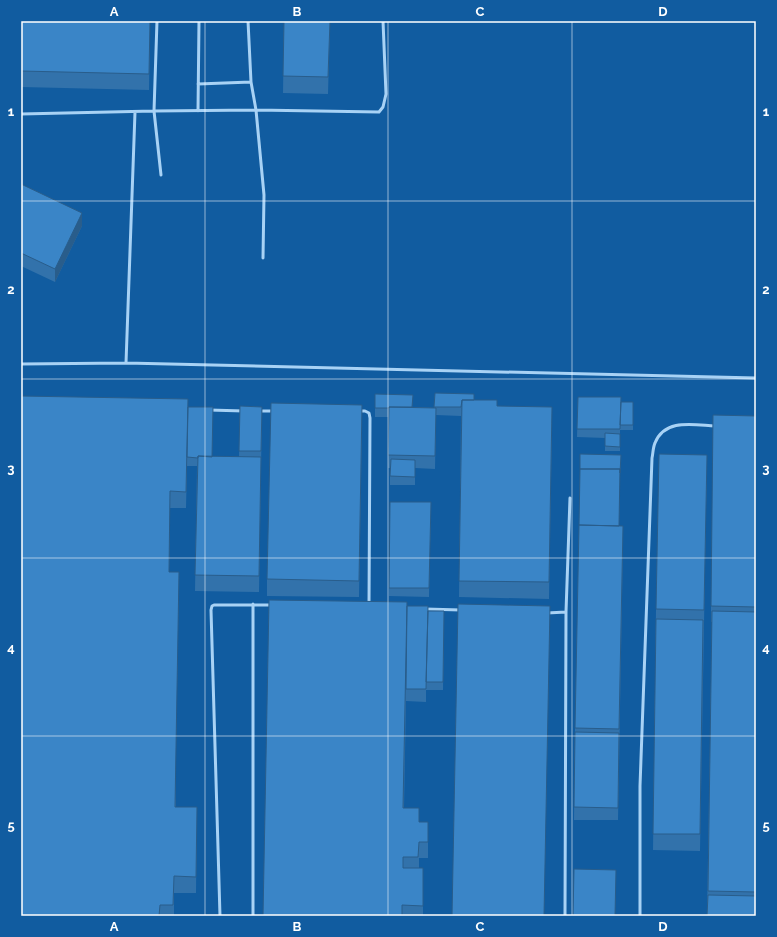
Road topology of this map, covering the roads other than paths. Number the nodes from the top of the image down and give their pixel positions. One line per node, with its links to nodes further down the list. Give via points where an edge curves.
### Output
1 (156, 21): 8 (lane)
2 (199, 21): 6 (lane)
3 (248, 21): 5 (lane)
4 (383, 21): 7 (lane, via 386,94 379,112)
5 (251, 82): 6 (lane); 7 (lane)
6 (198, 84): 9 (lane)
7 (256, 110): 9 (lane); 13 (lane, via 264,195)
8 (154, 111): 9 (lane); 10 (lane); 12 (lane)
9 (198, 111)
10 (134, 112): 11 (lane); 14 (lane)
11 (21, 114)
12 (162, 175)
13 (264, 258)
14 (126, 363): 15 (lane); 16 (lane)
15 (21, 364)
16 (756, 378)
17 (202, 410): 18 (lane)
18 (249, 411)
19 (257, 411): 20 (lane)
20 (280, 411)
21 (357, 411): 26 (lane, via 369,413 370,418 369,607)
22 (719, 426): 34 (lane, via 667,427 655,443 652,458 640,786)
23 (570, 498): 29 (lane)
24 (253, 604): 25 (lane); 31 (lane, via 214,605 211,610); 32 (lane)
25 (276, 605)
26 (377, 607)
27 (424, 609): 28 (lane)
28 (462, 610)
29 (566, 612): 30 (lane); 33 (lane)
30 (541, 613)
31 (220, 916)
32 (253, 916)
33 (565, 916)
34 (640, 916)

